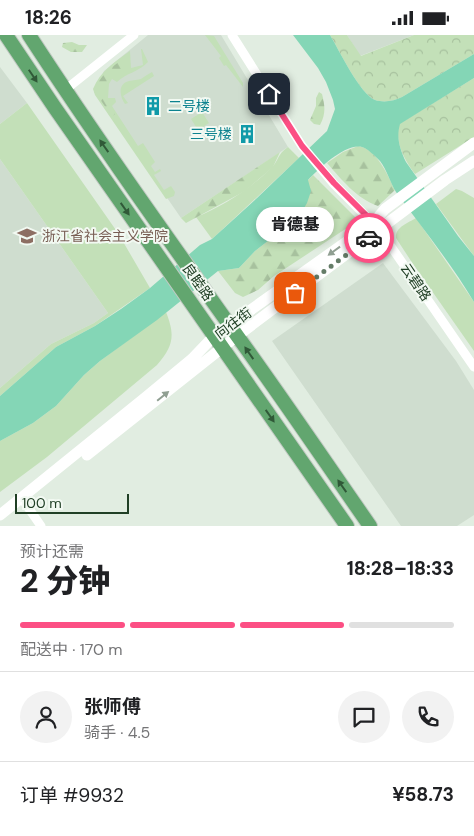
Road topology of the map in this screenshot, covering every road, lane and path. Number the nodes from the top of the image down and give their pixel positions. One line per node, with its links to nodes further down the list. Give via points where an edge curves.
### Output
1 (6, 35): 10 (main road, 良睦路, one-way to 10)
2 (29, 35): 5 (main road, 良睦路)
3 (134, 35): 5 (street)
4 (232, 35): 8 (street, 云碧路, via 302,146)
5 (65, 90): 9 (main road, 良睦路, one-way to 5)
6 (474, 143): 8 (street, 向往街, via 385,209)
7 (473, 163): 8 (street, 向往街, via 392,219)
8 (376, 226): 9 (street, 向往街); 12 (street, 云碧路)
9 (234, 331): 10 (street, 向往街); 11 (street, 向往街); 18 (main road, 良睦路, one-way to 9)
10 (214, 336): 11 (main road, 良睦路); 14 (street, 向往街, via 192,359)
11 (223, 348): 13 (street, 向往街, one-way to 11); 17 (main road, 良睦路, one-way to 17)
12 (474, 367)
13 (25, 503): 15 (street, 向往街); 16 (street)
14 (0, 515)
15 (0, 522)
16 (41, 526)
17 (346, 526)
18 (370, 526)

